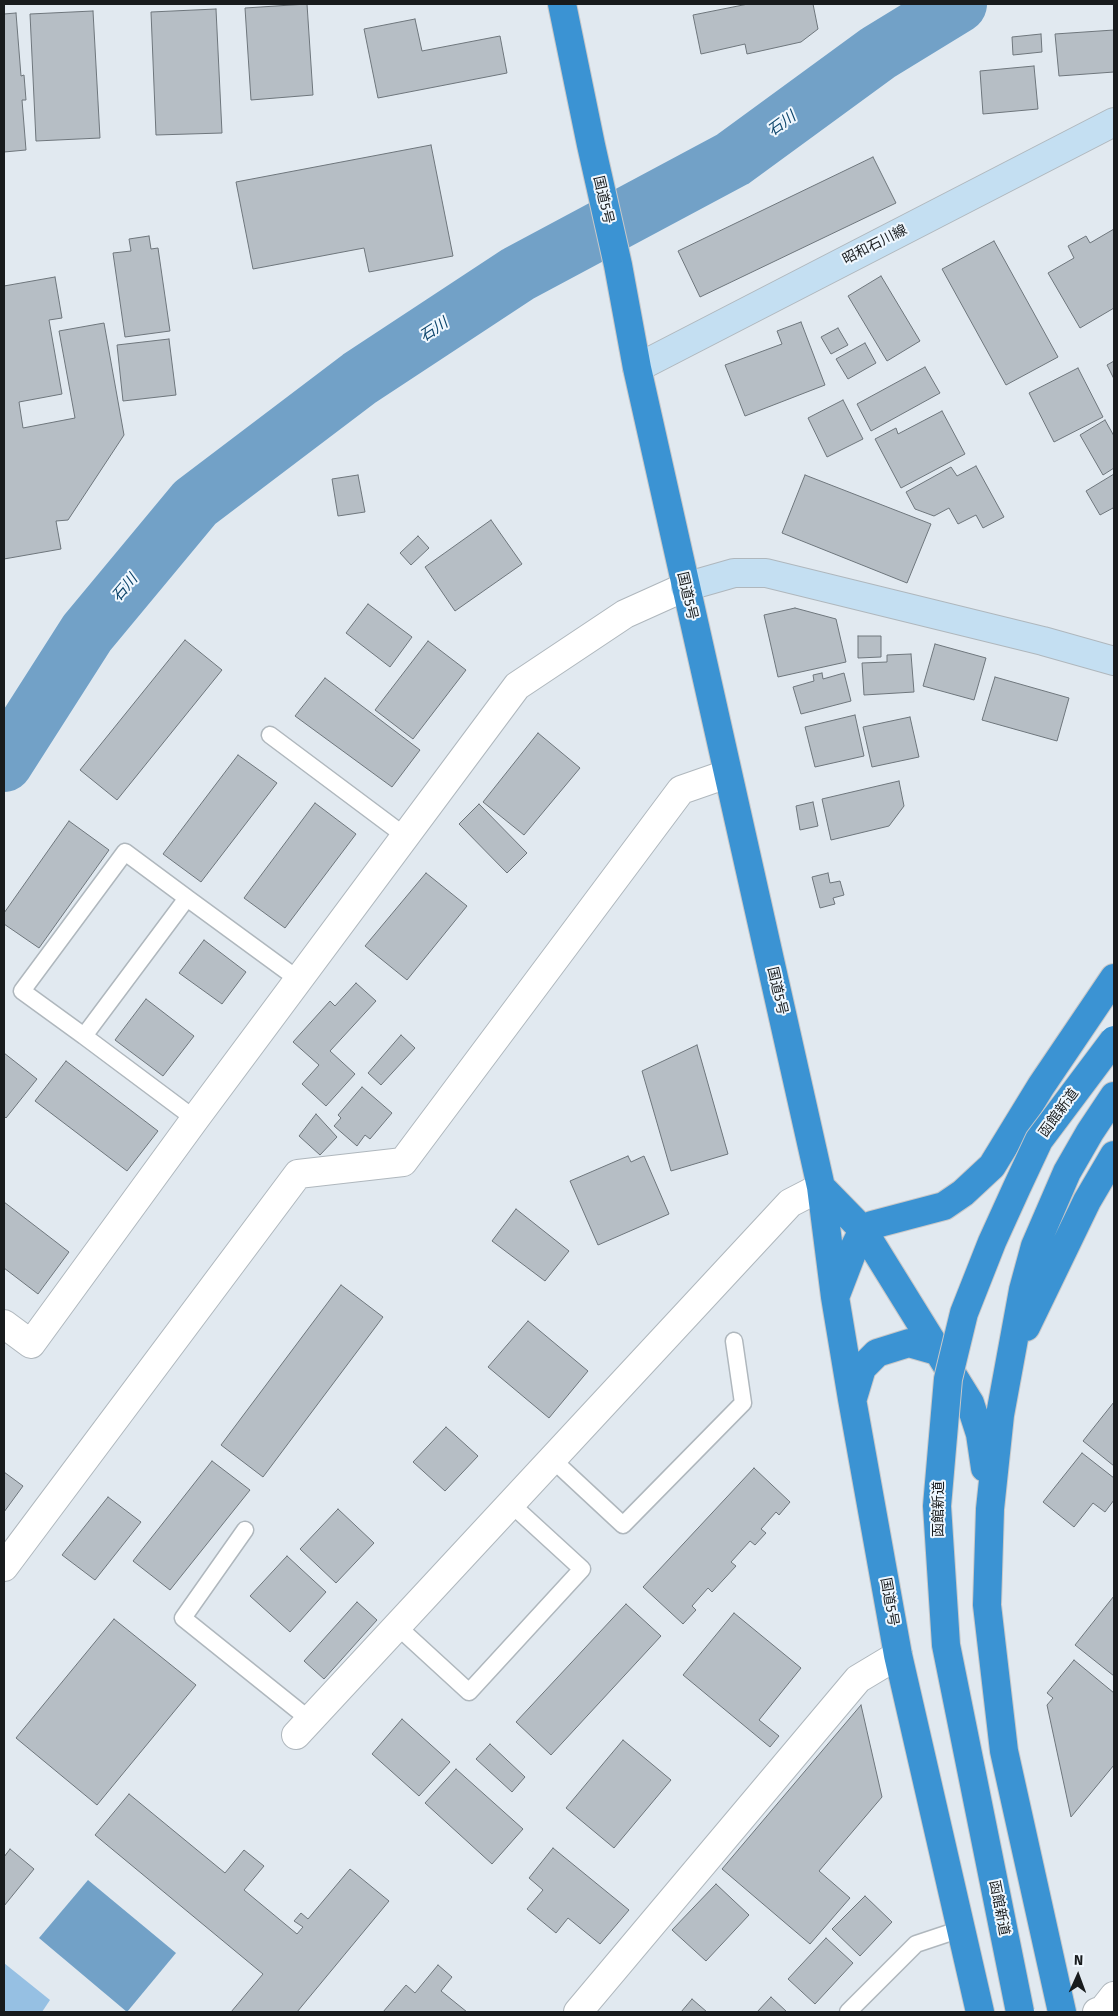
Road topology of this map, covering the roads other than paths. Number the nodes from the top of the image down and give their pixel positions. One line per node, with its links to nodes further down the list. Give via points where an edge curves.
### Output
1 (562, 4): 3 (highway, 国道5号)
2 (1114, 122): 3 (street, 昭和石川線)
3 (637, 368): 4 (highway, 国道5号)
4 (685, 587): 5 (street, via 734,572 766,573); 7 (highway, 国道5号); 8 (street, via 625,614 517,686)
5 (1114, 661)
6 (270, 734): 8 (lane)
7 (727, 774): 17 (highway, 国道5号); 29 (street, via 681,790 403,1162 298,1174)
8 (405, 836): 11 (street)
9 (187, 898): 11 (lane); 12 (lane); 12 (lane, via 125,852 22,991)
10 (1114, 978): 18 (highway, via 992,1166 964,1193 944,1206)
11 (299, 980): 15 (street)
12 (84, 1036): 15 (lane)
13 (1114, 1040): 38 (highway, 函館新道, bridge, via 1040,1140 1016,1187 964,1313 948,1379 937,1506 946,1645)
14 (1114, 1096): 23 (highway, via 1067,1172 1035,1246 1023,1290)
15 (196, 1119): 20 (street, via 32,1344)
16 (1114, 1155): 23 (highway, via 1087,1201)
17 (821, 1187): 18 (highway); 19 (highway, 国道5号); 25 (street, via 790,1204)
18 (863, 1230): 19 (highway); 22 (highway)
19 (835, 1297): 24 (highway, 国道5号)
20 (4, 1324)
21 (734, 1341): 25 (lane, via 743,1403 623,1525)
22 (937, 1351): 24 (highway, via 909,1343 877,1352 862,1368); 27 (highway, via 970,1403 983,1452)
23 (1011, 1360): 27 (highway, via 1000,1415)
24 (852, 1399): 31 (highway, 国道5号)
25 (552, 1459): 26 (street)
26 (511, 1504): 30 (street); 30 (lane, via 582,1569 469,1692)
27 (990, 1509): 39 (highway, via 987,1605 1004,1751)
28 (245, 1530): 32 (lane, via 183,1618)
29 (4, 1567)
30 (397, 1626): 32 (street)
31 (898, 1655): 33 (highway, 国道5号); 35 (street, via 858,1679)
32 (303, 1727)
33 (961, 1929): 36 (lane, via 916,1944); 37 (highway, 国道5号)
34 (1114, 1996): 40 (street)
35 (578, 2012)
36 (848, 2012)
37 (980, 2012)
38 (1020, 2012)
39 (1062, 2012)
40 (1098, 2012)

